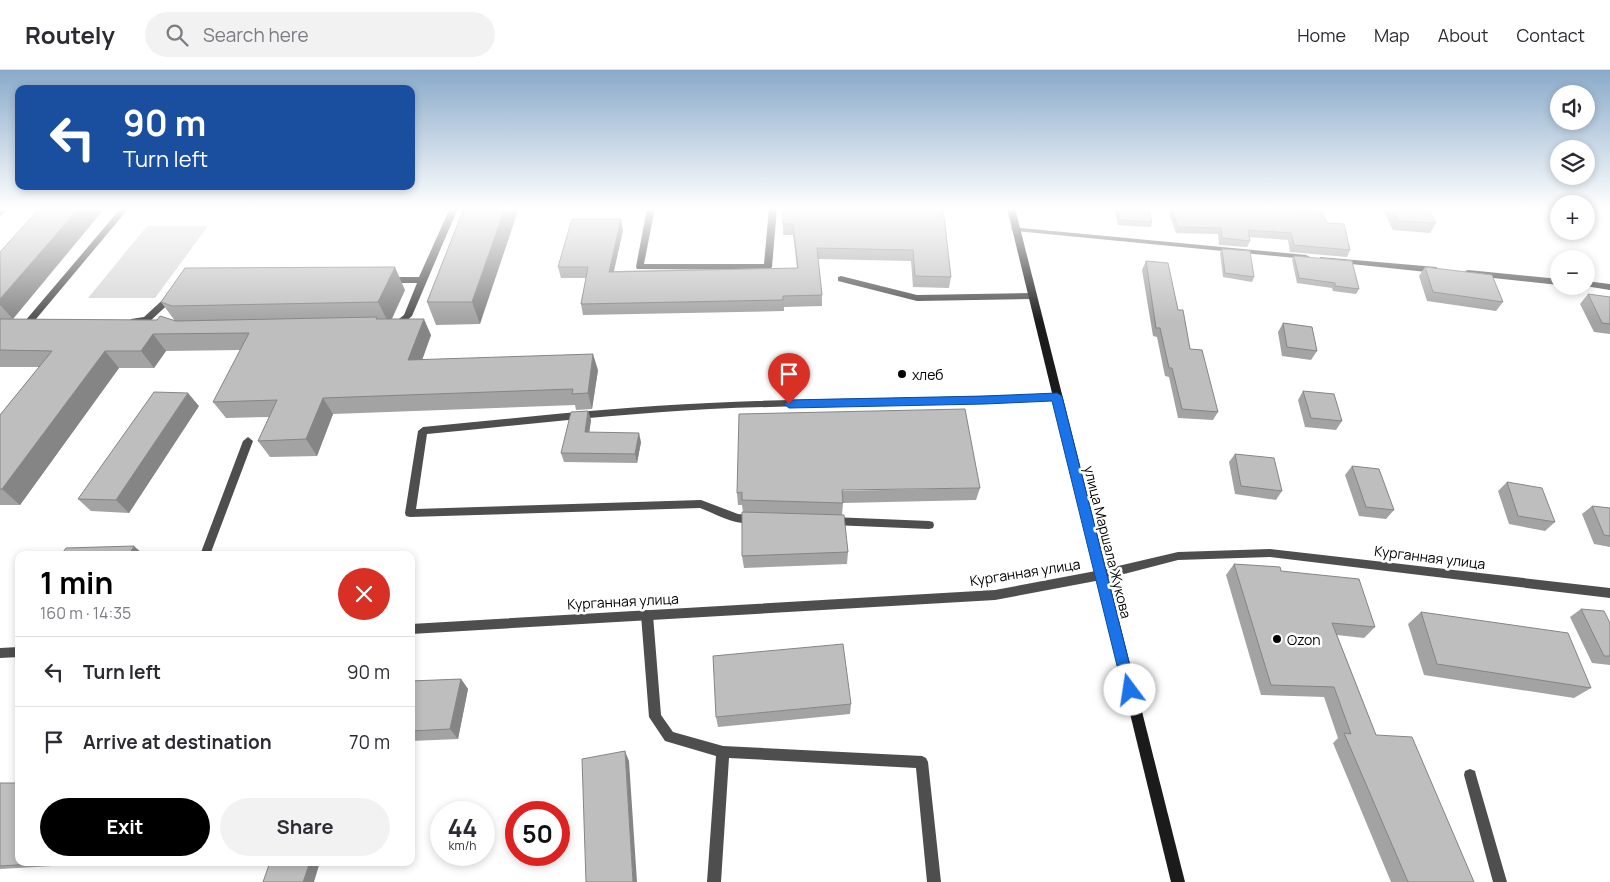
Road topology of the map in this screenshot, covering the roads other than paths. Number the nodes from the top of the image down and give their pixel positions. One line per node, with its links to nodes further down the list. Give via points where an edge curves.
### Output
1 (91, 246): 18 (street, via 23,323)
2 (437, 246): 11 (street)
3 (644, 246): 4 (street, via 640,267 768,267)
4 (770, 246)
5 (1019, 246): 16 (main road, улица Маршала Жукова)
6 (1196, 246): 7 (street)
7 (1440, 270)
8 (1460, 272): 12 (street)
9 (841, 279): 16 (street, via 917,298)
10 (375, 280): 11 (street)
11 (422, 280): 19 (street, via 408,316 392,329)
12 (1550, 281)
13 (1595, 285): 14 (street)
14 (1610, 286)
15 (178, 289): 17 (street, via 150,322)
16 (1032, 296): 20 (main road, улица Маршала Жукова)
17 (126, 321)
18 (38, 322)
19 (382, 329)
20 (1057, 396): 22 (street, via 710,406 423,431 410,513 701,504 737,518); 26 (main road, улица Маршала Жукова)
21 (248, 441): 25 (street)
22 (766, 519)
23 (824, 521): 24 (street)
24 (930, 525)
25 (207, 551)
26 (1101, 576): 27 (street, Курганная улица, via 1178,556 1270,553); 28 (street, Курганная улица, via 995,594); 36 (main road, улица Маршала Жукова)
27 (1610, 594)
28 (647, 615): 29 (street, Курганная улица); 32 (street, via 655,717 669,737)
29 (415, 629)
30 (15, 652): 31 (street)
31 (0, 653)
32 (723, 752): 34 (street); 35 (street, via 922,762)
33 (1470, 775): 37 (street)
34 (714, 882)
35 (934, 882)
36 (1178, 882)
37 (1500, 882)

